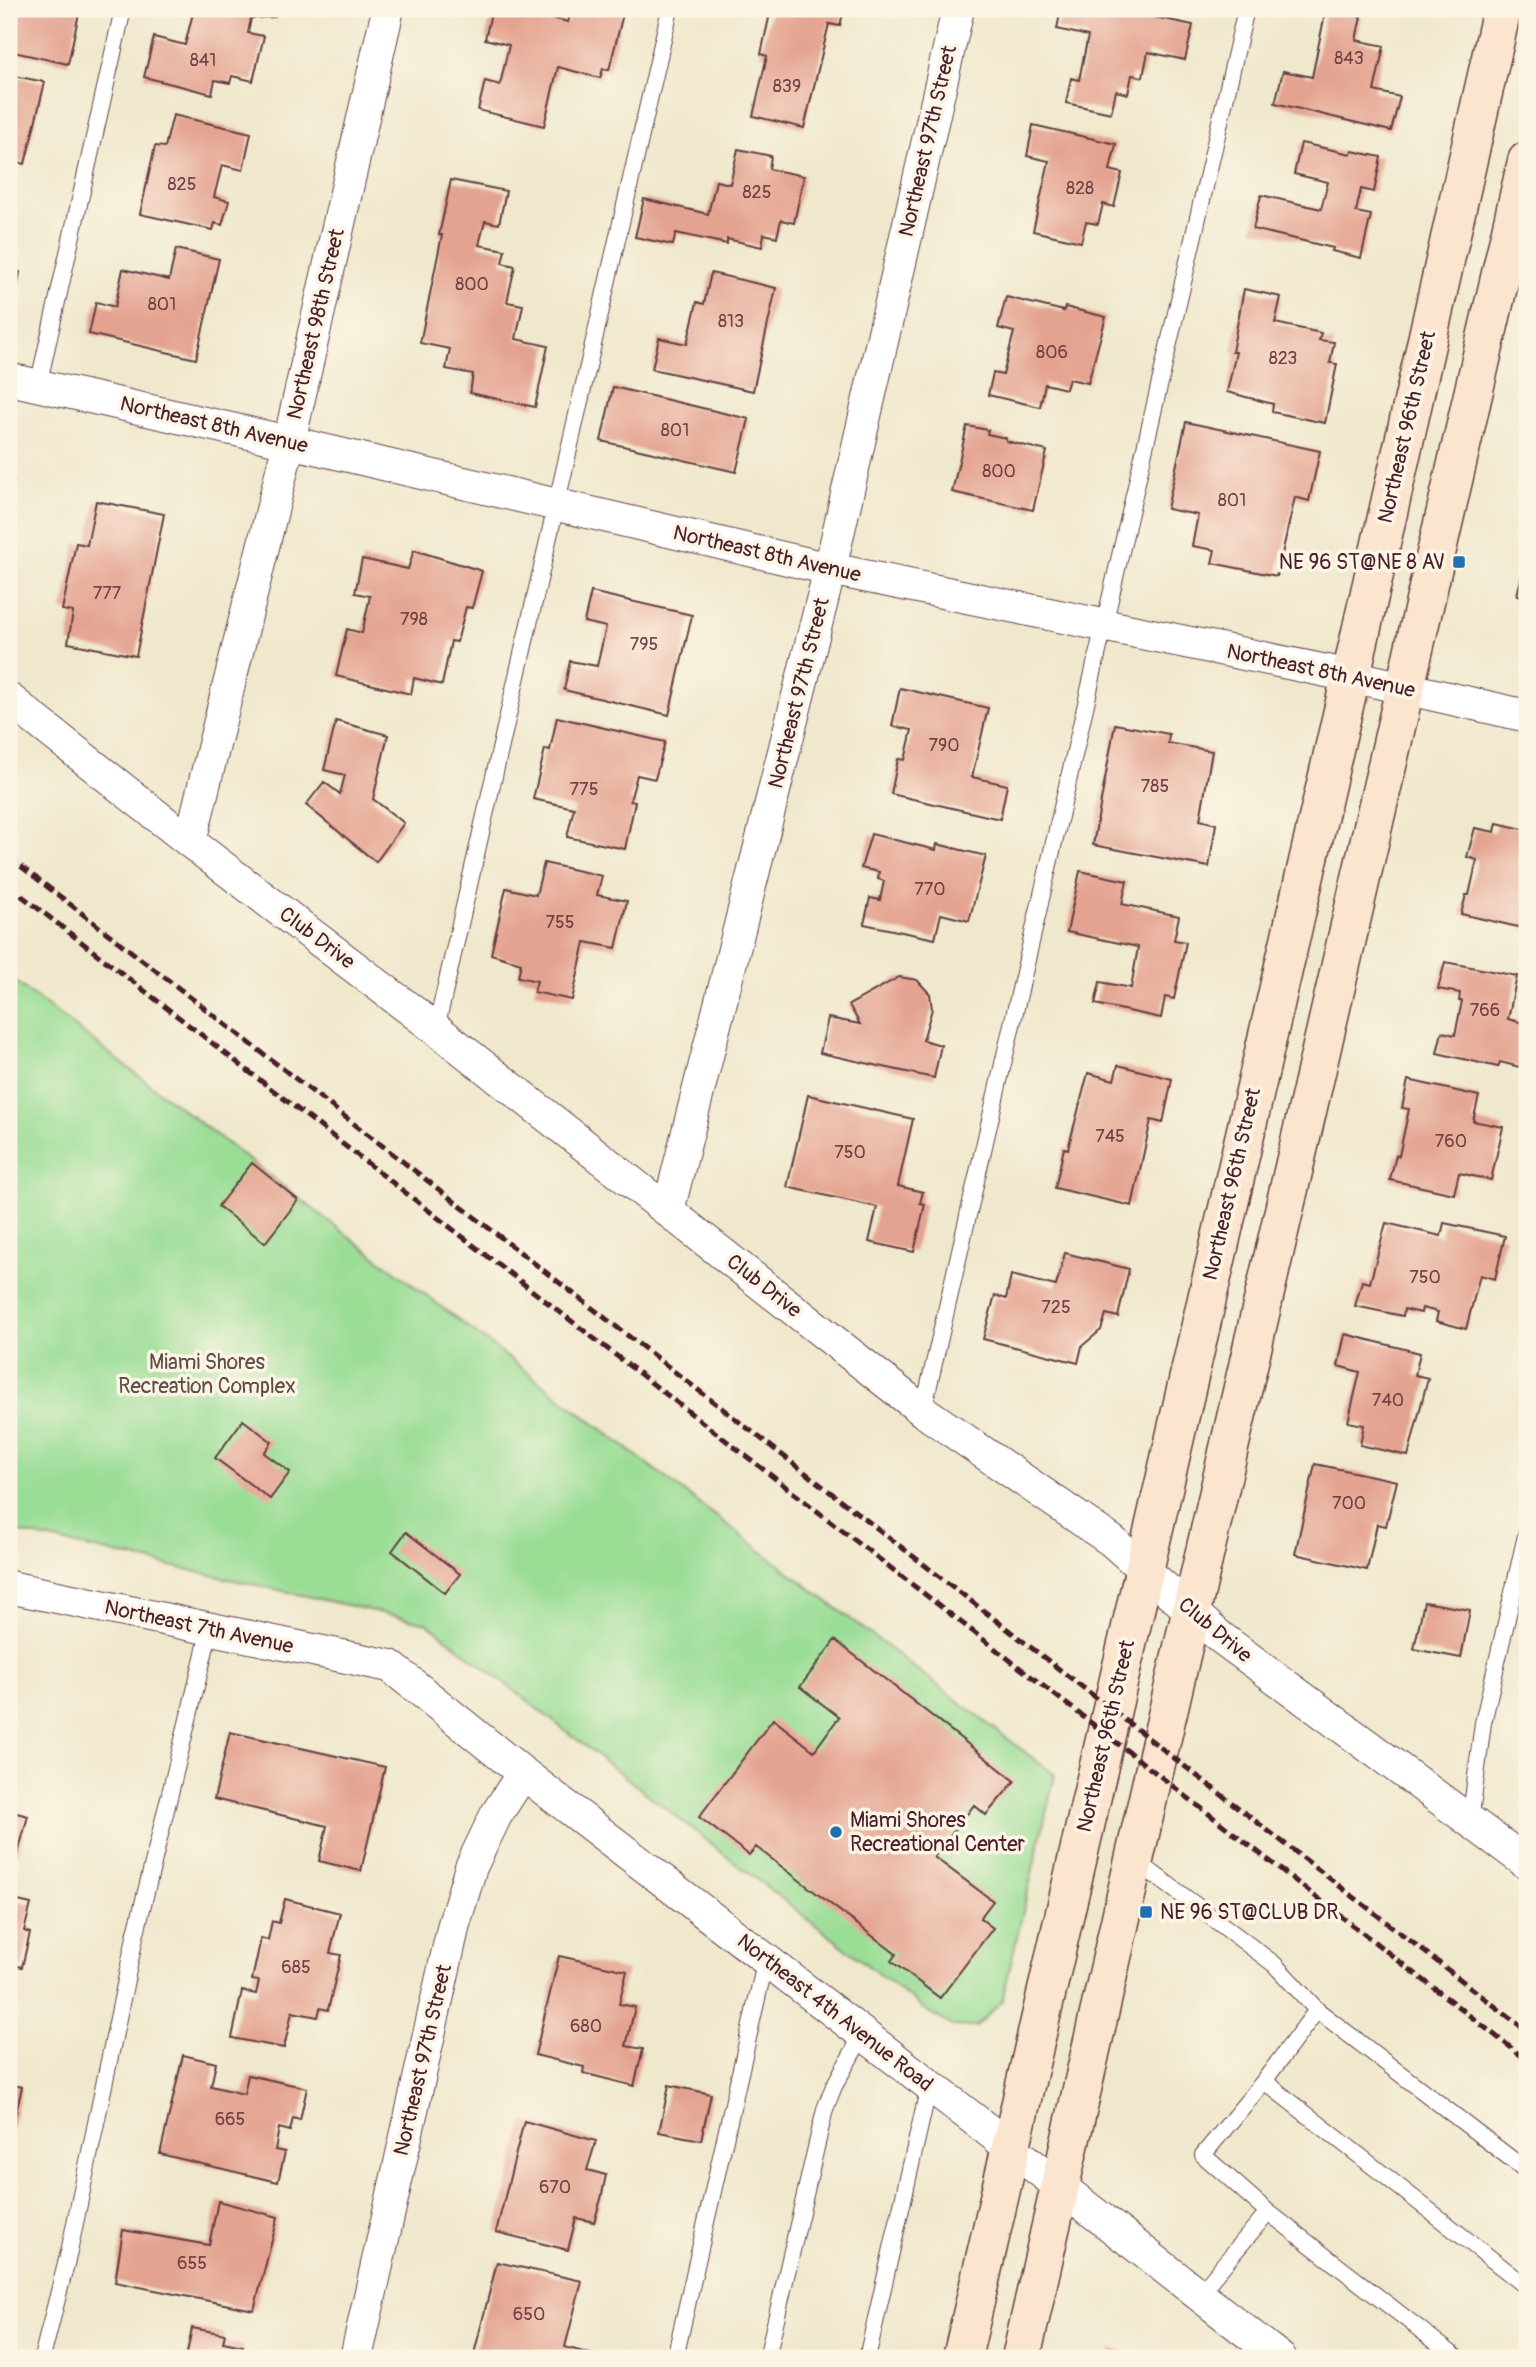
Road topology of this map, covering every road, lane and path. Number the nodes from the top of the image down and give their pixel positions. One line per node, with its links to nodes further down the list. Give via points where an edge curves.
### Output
1 (123, 9): 8 (lane)
2 (388, 9): 9 (street, Northeast 98th Street)
3 (670, 9): 10 (lane)
4 (958, 9): 11 (street, Northeast 97th Street)
5 (1246, 9): 12 (lane)
6 (1502, 9): 13 (street, Northeast 96th Street)
7 (1527, 161): 14 (street)
8 (23, 382): 9 (street, Northeast 8th Avenue)
9 (289, 442): 10 (street, Northeast 8th Avenue); 17 (street, Northeast 98th Street)
10 (556, 505): 11 (street, Northeast 8th Avenue); 18 (lane)
11 (830, 569): 12 (street, Northeast 8th Avenue); 19 (street, Northeast 97th Street)
12 (1104, 625): 13 (street, Northeast 8th Avenue); 20 (lane)
13 (1351, 676): 14 (street, Northeast 8th Avenue); 22 (street, Northeast 96th Street)
14 (1405, 689): 16 (street, Northeast 8th Avenue); 24 (street)
15 (9, 699): 17 (street, Club Drive)
16 (1527, 716)
17 (190, 842): 18 (street, Club Drive)
18 (436, 1029): 19 (street, Club Drive)
19 (668, 1211): 20 (street, Club Drive)
20 (923, 1411): 22 (street, Club Drive, via 1112,1541)
21 (1527, 1531): 28 (lane, via 1483,1723)
22 (1143, 1568): 24 (street, Club Drive); 36 (street, Northeast 96th Street)
23 (9, 1587): 25 (street, Northeast 7th Avenue)
24 (1191, 1610): 28 (street, Club Drive, via 1220,1637); 29 (street)
25 (210, 1629): 26 (street, Northeast 7th Avenue); 42 (lane, via 135,1937)
26 (390, 1666): 27 (street, Northeast 4th Avenue Road)
27 (523, 1773): 31 (street, Northeast 4th Avenue Road); 43 (street, Northeast 97th Street, via 471,1867 454,1924)
28 (1470, 1822): 30 (street, Club Drive)
29 (1134, 1860): 32 (lane, via 1274,1964); 38 (street)
30 (1527, 1863)
31 (766, 1959): 33 (street, Northeast 4th Avenue Road); 44 (lane)
32 (1317, 2010): 34 (lane); 37 (lane)
33 (863, 2034): 35 (street, Northeast 4th Avenue Road); 45 (lane, via 825,2109)
34 (1264, 2081): 39 (lane, via 1203,2155); 40 (lane)
35 (929, 2085): 36 (street, Northeast 4th Avenue Road); 46 (lane)
36 (1010, 2148): 38 (street, Northeast 4th Avenue Road); 47 (street, Northeast 96th Street)
37 (1527, 2171)
38 (1061, 2188): 41 (street, Northeast 4th Avenue Road); 48 (street)
39 (1268, 2212): 41 (lane); 50 (lane)
40 (1527, 2287)
41 (1199, 2294): 49 (street, Northeast 4th Avenue Road)
42 (42, 2358)
43 (356, 2358)
44 (675, 2358)
45 (768, 2358)
46 (867, 2358)
47 (962, 2358)
48 (1021, 2358)
49 (1280, 2358)
50 (1457, 2358)

